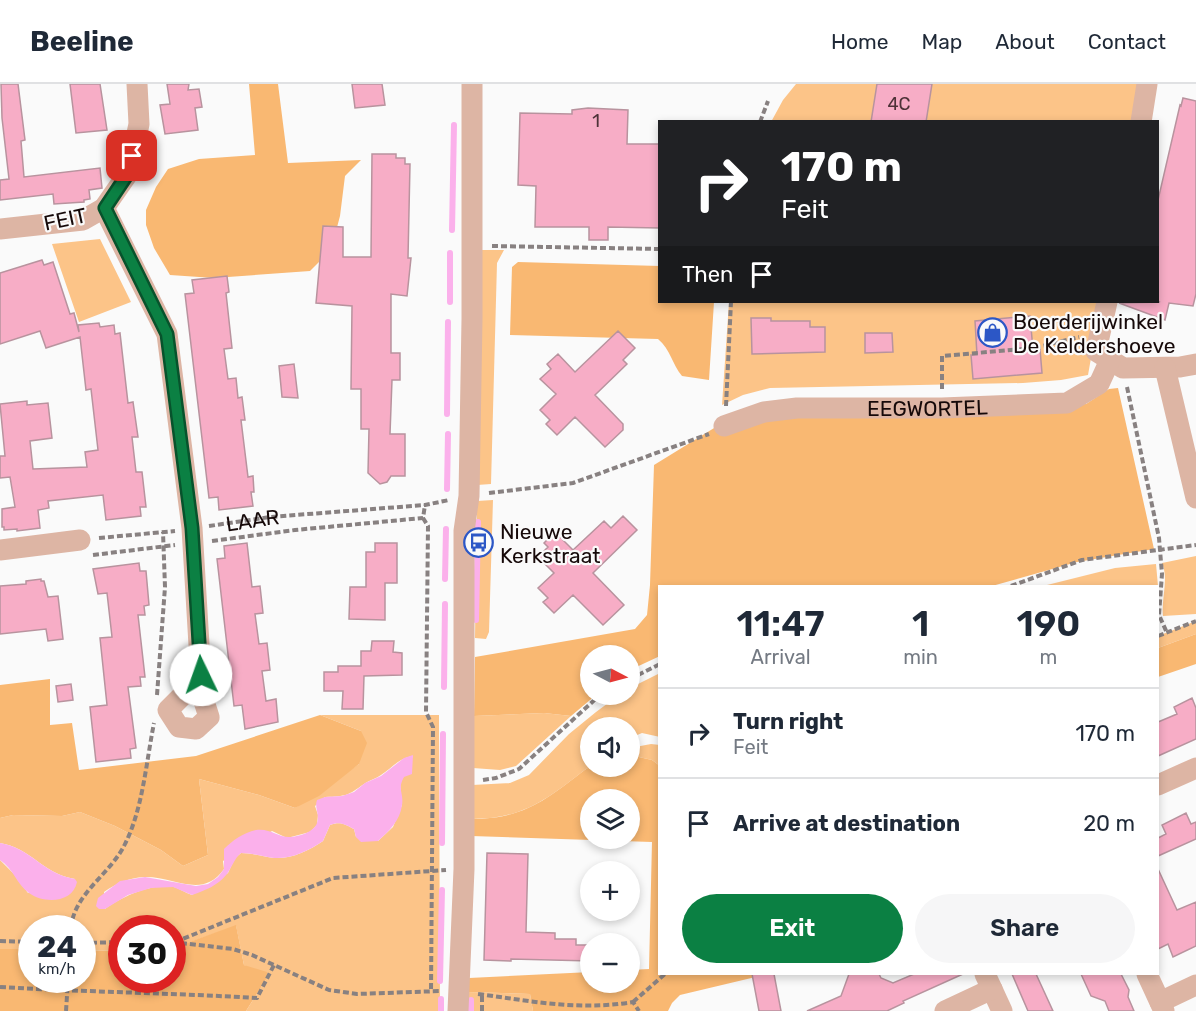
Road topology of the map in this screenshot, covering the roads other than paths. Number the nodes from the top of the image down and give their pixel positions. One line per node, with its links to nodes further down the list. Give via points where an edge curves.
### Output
1 (137, 84): 5 (street, FEIT, via 139,124 129,172)
2 (472, 84): 21 (street, via 473,246 469,496 464,531 464,869)
3 (1147, 84): 4 (street)
4 (1141, 120)
5 (105, 208): 6 (street, FEIT, via 83,220); 15 (street, via 167,334 192,536)
6 (0, 229)
7 (1107, 303): 8 (street, via 1096,351)
8 (1117, 364): 10 (street); 11 (street, EEGWORTEL, via 1099,384 1067,404 797,408 764,412)
9 (1196, 364): 10 (street)
10 (1166, 368): 12 (street)
11 (724, 426)
12 (1196, 498)
13 (81, 548): 14 (street)
14 (0, 550)
15 (202, 695)
16 (1196, 768): 17 (street)
17 (1159, 785)
18 (1147, 975): 22 (street)
19 (989, 981): 23 (street); 24 (street)
20 (1196, 985): 22 (street)
21 (459, 1001)
22 (1162, 1007)
23 (945, 1011)
24 (1002, 1011)

